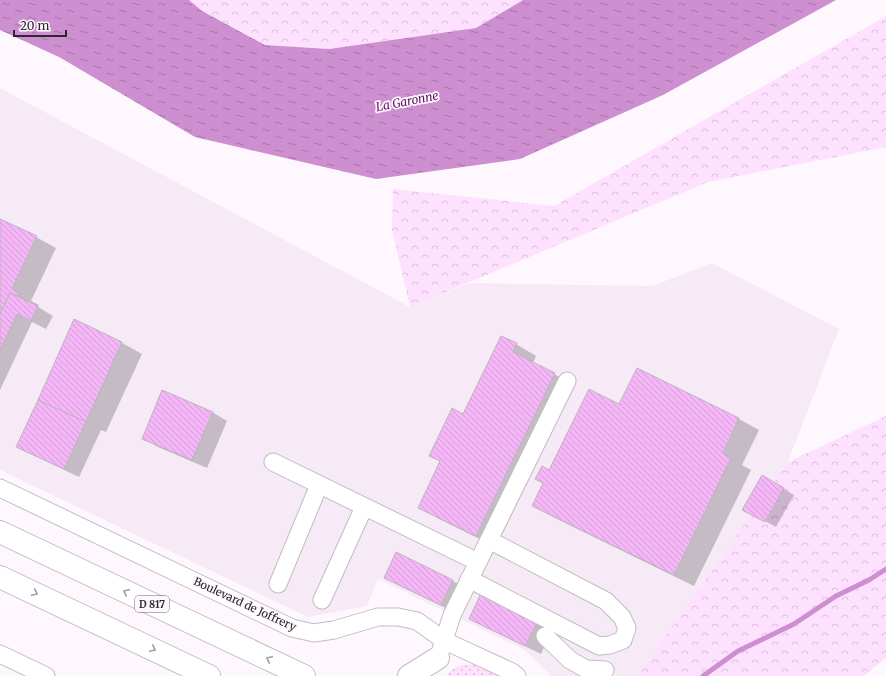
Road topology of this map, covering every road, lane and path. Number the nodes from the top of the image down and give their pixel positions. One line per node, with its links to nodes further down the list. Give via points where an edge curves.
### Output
1 (567, 381): 7 (street)
2 (273, 462): 3 (street)
3 (319, 485): 5 (street); 11 (street)
4 (0, 488): 17 (street, Boulevard de Joffrery, via 292,628 314,633 378,617 398,617 417,621)
5 (364, 507): 8 (street); 12 (street)
6 (0, 532): 21 (main road, D 817, one-way to 6)
7 (489, 540): 8 (street); 13 (street, via 606,601 622,617 627,628 623,640 604,646)
8 (478, 562): 10 (street)
9 (0, 577): 20 (main road, one-way to 20)
10 (469, 579): 13 (street); 17 (street, via 452,615)
11 (278, 584)
12 (322, 600)
13 (575, 634): 16 (street)
14 (545, 636): 16 (street)
15 (0, 654): 19 (street)
16 (565, 655): 18 (street, via 586,669)
17 (440, 658): 22 (main road); 23 (street, Boulevard de Joffrery, via 512,672)
18 (605, 670)
19 (46, 676)
20 (209, 676)
21 (304, 676)
22 (409, 676)
23 (517, 676)

